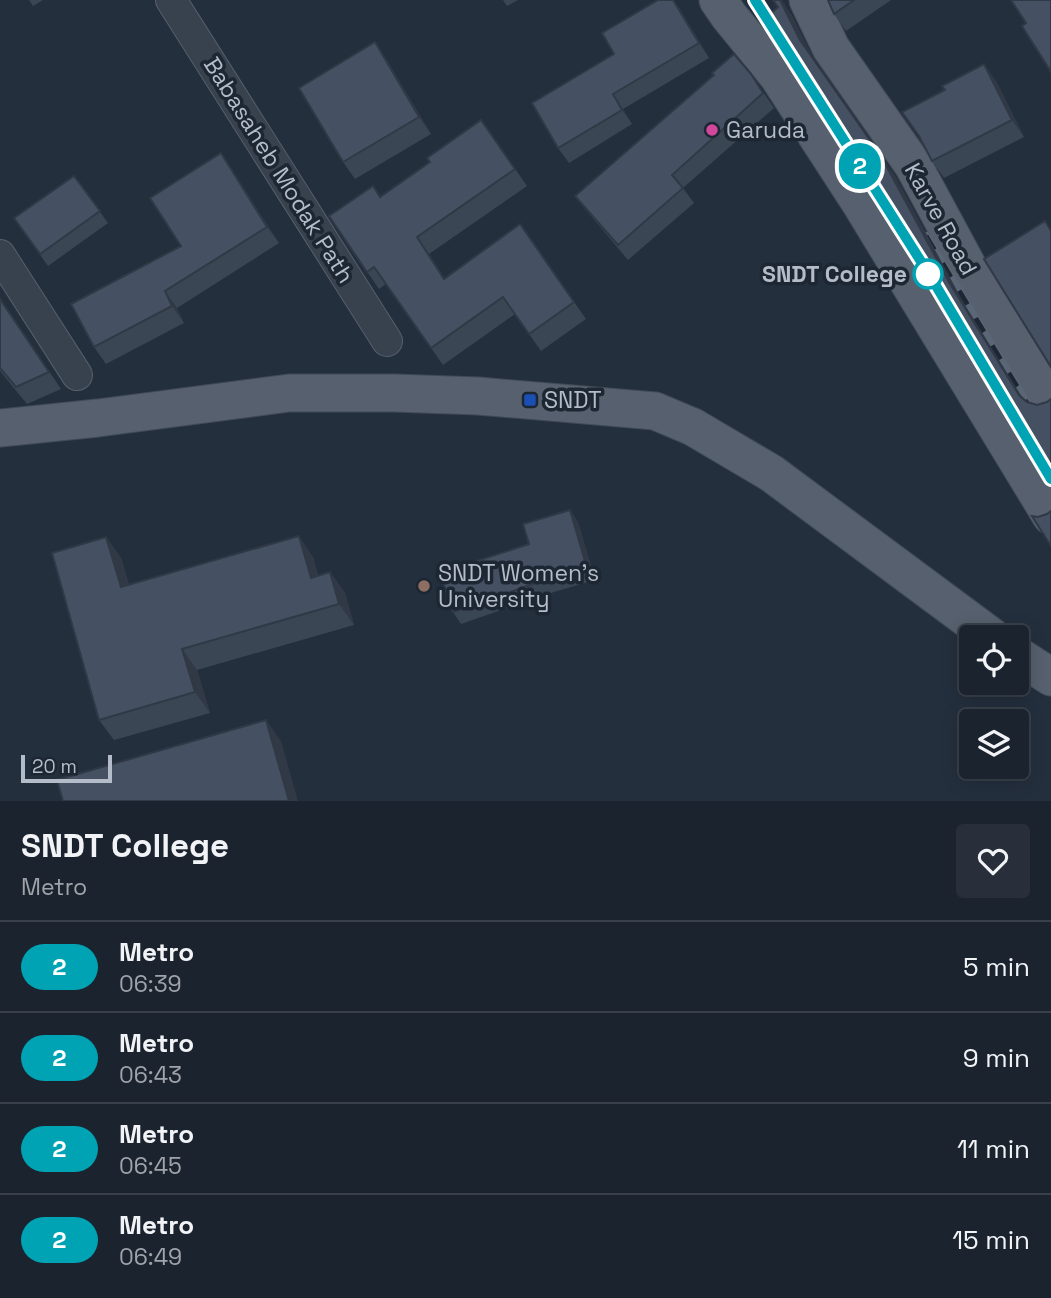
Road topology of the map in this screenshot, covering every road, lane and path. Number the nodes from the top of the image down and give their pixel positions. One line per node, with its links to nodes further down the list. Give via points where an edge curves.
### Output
1 (171, 0): 7 (street, Babasaheb Modak Path)
2 (791, 0): 5 (main road)
3 (808, 0): 5 (main road, Karve Road)
4 (737, 2): 11 (main road, via 729,16 778,76 861,204)
5 (831, 48): 9 (main road, Karve Road, via 913,165 981,290)
6 (0, 255): 8 (street)
7 (387, 341)
8 (77, 375)
9 (1051, 404)
10 (0, 428): 12 (main road, via 289,393 478,396 655,411 693,427 771,472)
11 (1051, 516)
12 (976, 625)
13 (1029, 663): 14 (main road)
14 (1051, 677)

